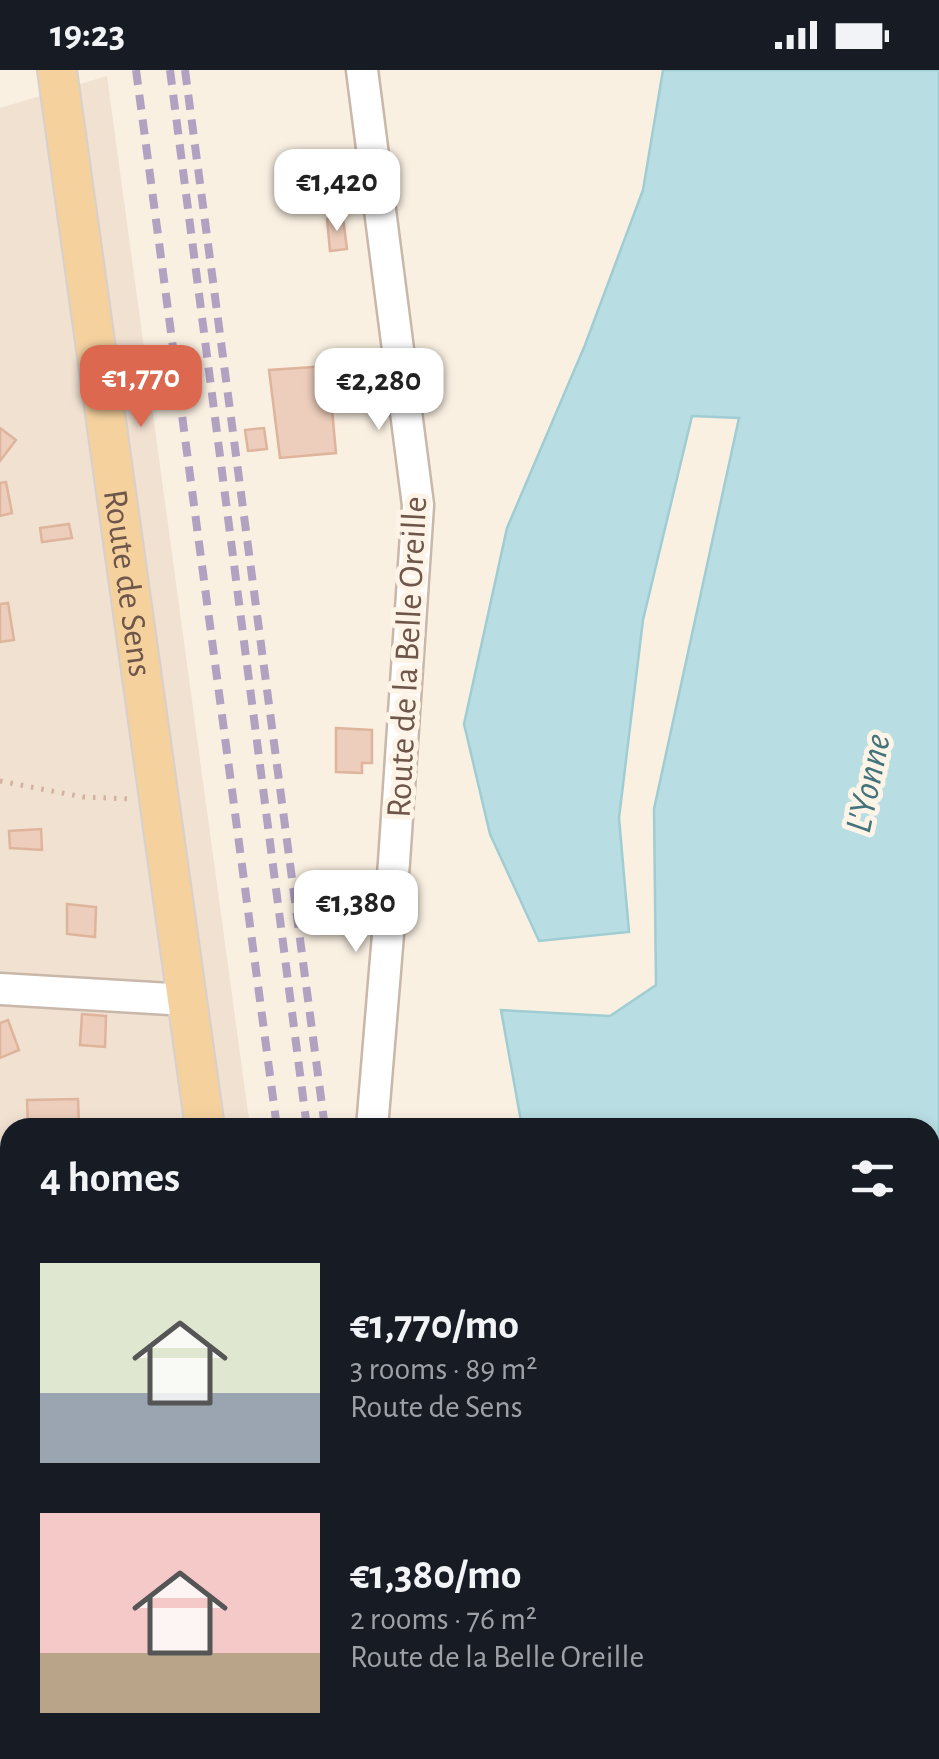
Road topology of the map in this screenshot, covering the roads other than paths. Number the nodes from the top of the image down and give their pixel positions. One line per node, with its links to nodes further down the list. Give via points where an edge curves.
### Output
1 (57, 70): 4 (main road, Route de Sens)
2 (362, 70): 6 (street, Route de la Belle Oreille, via 418,504)
3 (0, 989): 4 (street)
4 (187, 1000): 5 (main road, Route de Sens)
5 (204, 1118)
6 (373, 1118)

